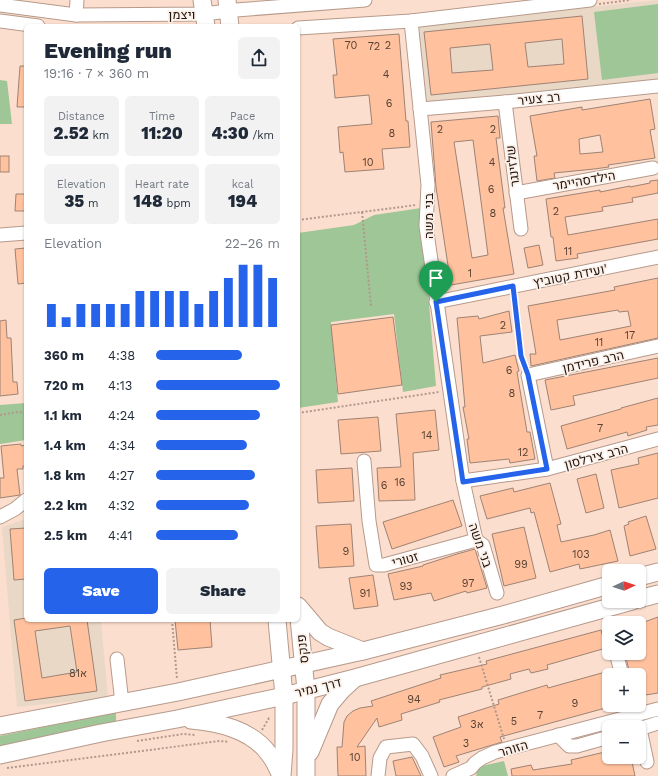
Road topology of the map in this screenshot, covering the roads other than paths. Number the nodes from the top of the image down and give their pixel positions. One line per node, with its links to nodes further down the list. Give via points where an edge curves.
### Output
1 (77, 0): 7 (street)
2 (365, 0): 5 (street, ויצמן)
3 (590, 0): 9 (street)
4 (0, 5): 7 (street, ויצמן)
5 (228, 12): 6 (street, ויצמן)
6 (204, 13): 7 (street, ויצמן)
7 (76, 15)
8 (0, 21): 10 (street)
9 (411, 21): 11 (street); 14 (street, בני משה)
10 (24, 24)
11 (300, 28)
12 (658, 86): 13 (street, רב צעיר)
13 (505, 102): 14 (street, רב צעיר); 16 (street, שלזינגר)
14 (420, 109): 21 (street, בני משה, via 428,185 426,226)
15 (653, 168): 16 (street, הילדסהיימר)
16 (516, 192): 17 (street, שלזינגר)
17 (521, 229)
18 (24, 233): 19 (street)
19 (0, 236)
20 (658, 257): 21 (street, ועידת קטוביץ')
21 (436, 302): 26 (street, בני משה)
22 (658, 346): 25 (street, הרב פרידמן, via 528,375)
23 (658, 439): 25 (street, הרב צירלסון)
24 (364, 462): 29 (street, זטורי, via 376,566)
25 (547, 469): 26 (street, הרב צירלסון)
26 (463, 482): 29 (street, בני משה)
27 (24, 502): 28 (street)
28 (0, 516)
29 (476, 540): 33 (street, בני משה, via 483,545)
30 (658, 572): 31 (main road)
31 (646, 575)
32 (602, 587): 40 (main road, דרך נמיר)
33 (496, 593)
34 (658, 594): 35 (main road)
35 (646, 597)
36 (607, 608): 44 (main road, דרך נמיר)
37 (300, 609): 40 (main road, via 320,632)
38 (277, 622): 43 (main road, פנקס)
39 (300, 622): 42 (main road, פנקס)
40 (363, 651): 42 (main road, דרך נמיר)
41 (117, 659): 47 (street)
42 (304, 663): 43 (main road, דרך נמיר); 45 (main road, פנקס)
43 (281, 668): 46 (main road, פנקס); 47 (main road, דרך נמיר)
44 (355, 678): 45 (main road, דרך נמיר); 60 (main road, via 330,704 315,737)
45 (306, 690): 46 (main road, דרך נמיר); 60 (main road, פנקס)
46 (284, 696): 51 (main road, דרך נמיר); 62 (main road, פנקס)
47 (122, 703): 53 (main road, דרך נמיר)
48 (658, 709): 49 (street, הזוהר)
49 (646, 710)
50 (628, 712): 55 (street, הזוהר)
51 (176, 719): 57 (main road, דרך נמיר); 62 (main road, via 219,724 256,740 269,753)
52 (658, 723): 54 (street)
53 (0, 726)
54 (646, 727)
55 (558, 735): 56 (street, via 569,746); 61 (street, הזוהר, via 495,752 475,763)
56 (602, 739)
57 (0, 755)
58 (646, 758): 59 (street)
59 (647, 762)
60 (306, 769)
61 (471, 772): 65 (street, הזוהר)
62 (282, 776)
63 (378, 776): 64 (street, via 380,758 386,747 414,744)
64 (431, 776)
65 (453, 776)

